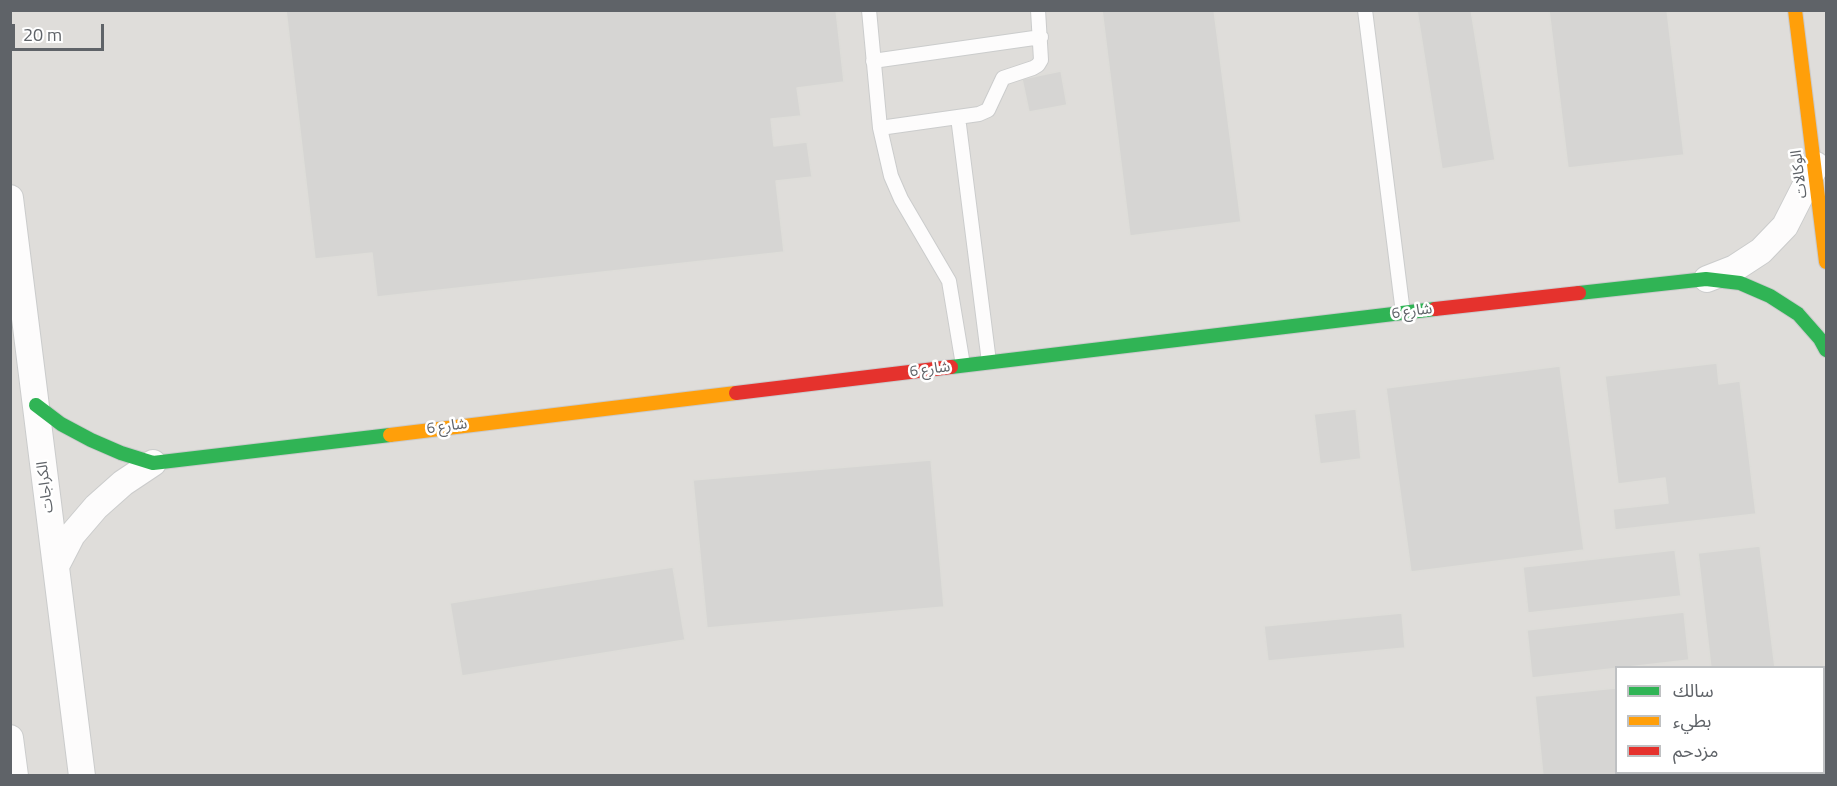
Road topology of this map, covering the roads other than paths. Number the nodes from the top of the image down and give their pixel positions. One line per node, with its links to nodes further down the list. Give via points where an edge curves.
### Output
1 (868, 10): 6 (lane)
2 (1038, 10): 5 (lane)
3 (1365, 10): 13 (lane)
4 (1795, 10): 9 (street, الوكالات)
5 (1041, 36): 6 (lane); 7 (lane, via 1038,65 1003,78 984,113)
6 (873, 61): 8 (lane)
7 (958, 117): 8 (lane); 15 (lane)
8 (880, 128): 16 (lane, via 895,187 949,281)
9 (1816, 165): 11 (street, الوكالات); 12 (street, شارع 6, via 1785,226 1761,251 1735,268)
10 (10, 198): 17 (street, الكراجات)
11 (1827, 262)
12 (1706, 279): 13 (street, شارع 6); 14 (street, شارع 6, via 1740,284 1770,296 1798,314)
13 (1403, 313): 15 (street, شارع 6)
14 (1827, 350)
15 (989, 363): 16 (street, شارع 6)
16 (963, 366): 18 (street, شارع 6)
17 (36, 405): 18 (street, شارع 6, via 91,440); 19 (street, الكراجات)
18 (153, 463): 19 (street, شارع 6, via 96,507 72,535)
19 (56, 566): 22 (street, الكراجات)
20 (10, 738): 21 (street)
21 (15, 776)
22 (82, 776)

